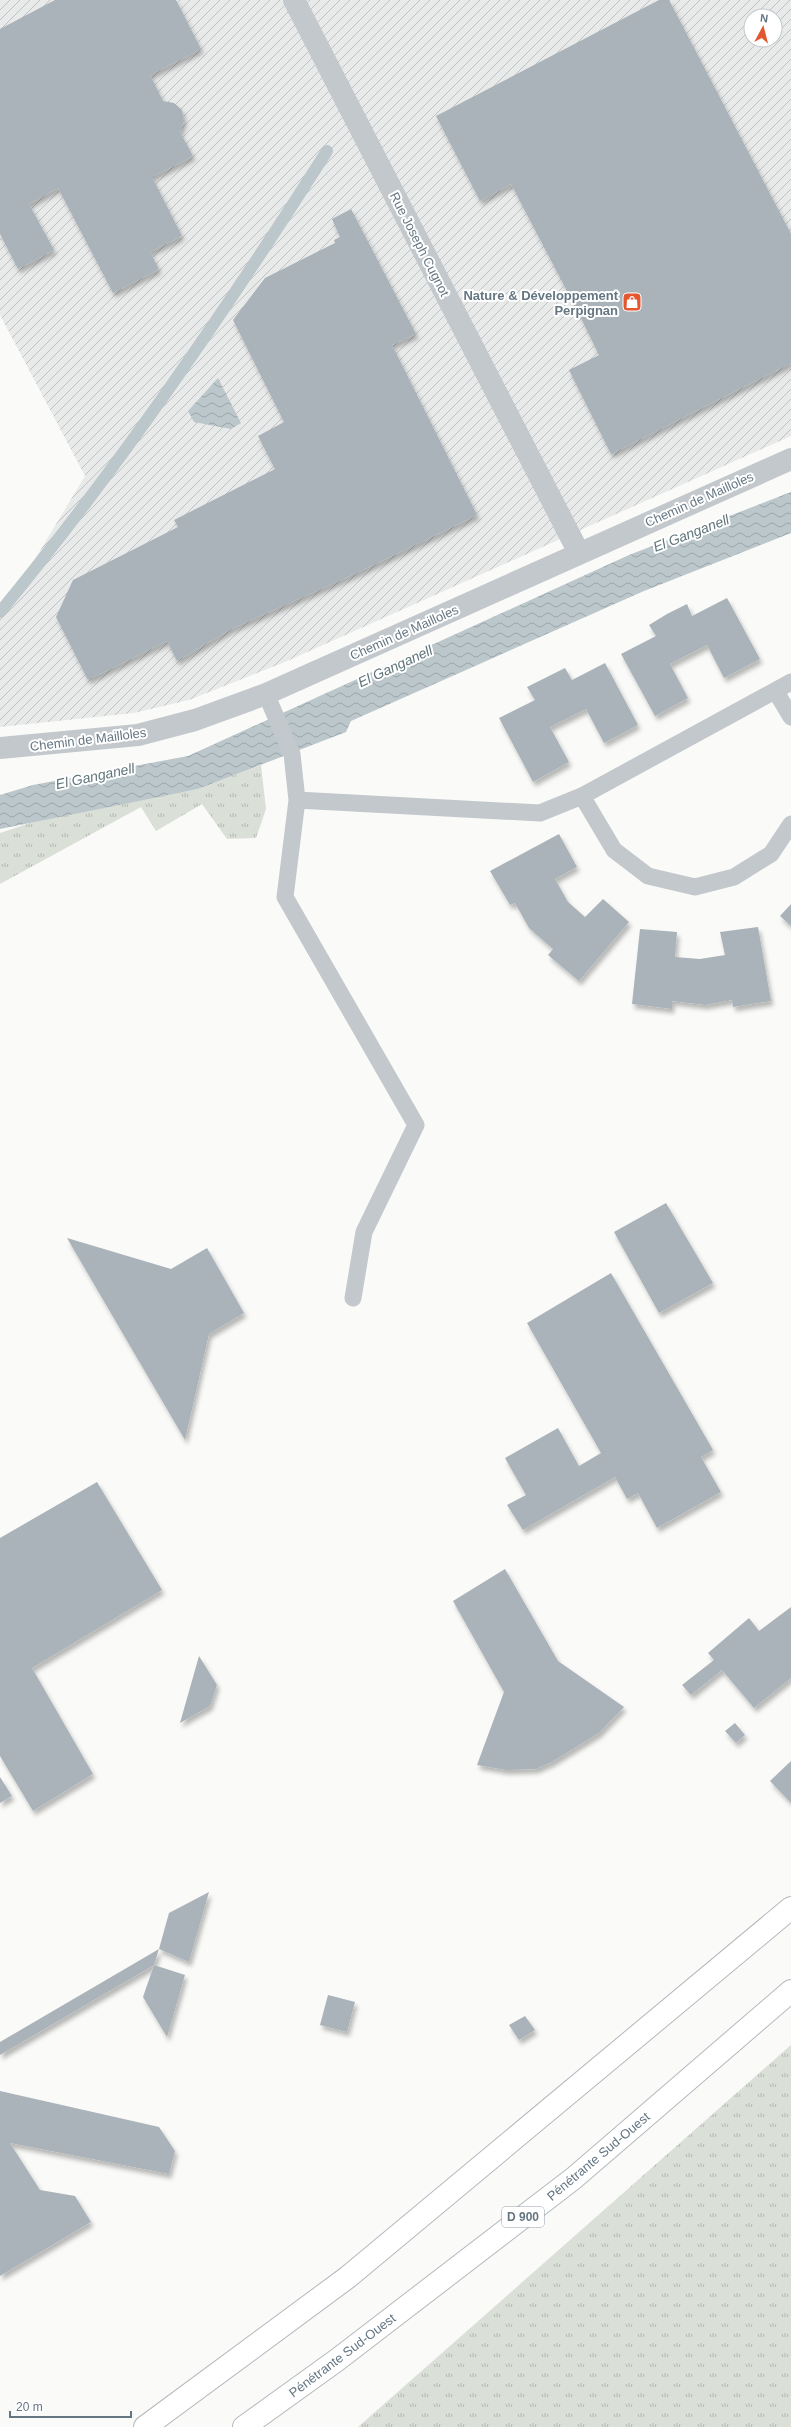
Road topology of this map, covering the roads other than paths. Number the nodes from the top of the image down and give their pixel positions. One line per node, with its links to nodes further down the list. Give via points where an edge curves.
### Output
1 (294, 0): 3 (street, Rue Joseph Cugnot)
2 (791, 459): 3 (street, Chemin de Mailloles)
3 (579, 553): 6 (street, Chemin de Mailloles)
4 (791, 682): 5 (lane)
5 (776, 692): 7 (lane); 9 (lane)
6 (266, 694): 8 (street, Chemin de Mailloles, via 195,720 138,735); 10 (lane, via 292,754)
7 (791, 717)
8 (0, 748)
9 (582, 796): 10 (lane, via 540,813); 11 (lane, via 614,850 648,876 695,887 734,878 771,854)
10 (298, 800): 12 (lane, via 285,897 416,1125 364,1232)
11 (791, 824)
12 (353, 1298)
13 (791, 1908): 15 (highway, via 348,2278)
14 (791, 1991): 16 (highway, Pénétrante Sud-Ouest / D 900, via 574,2178 337,2360)
15 (145, 2427)
16 (244, 2427)

